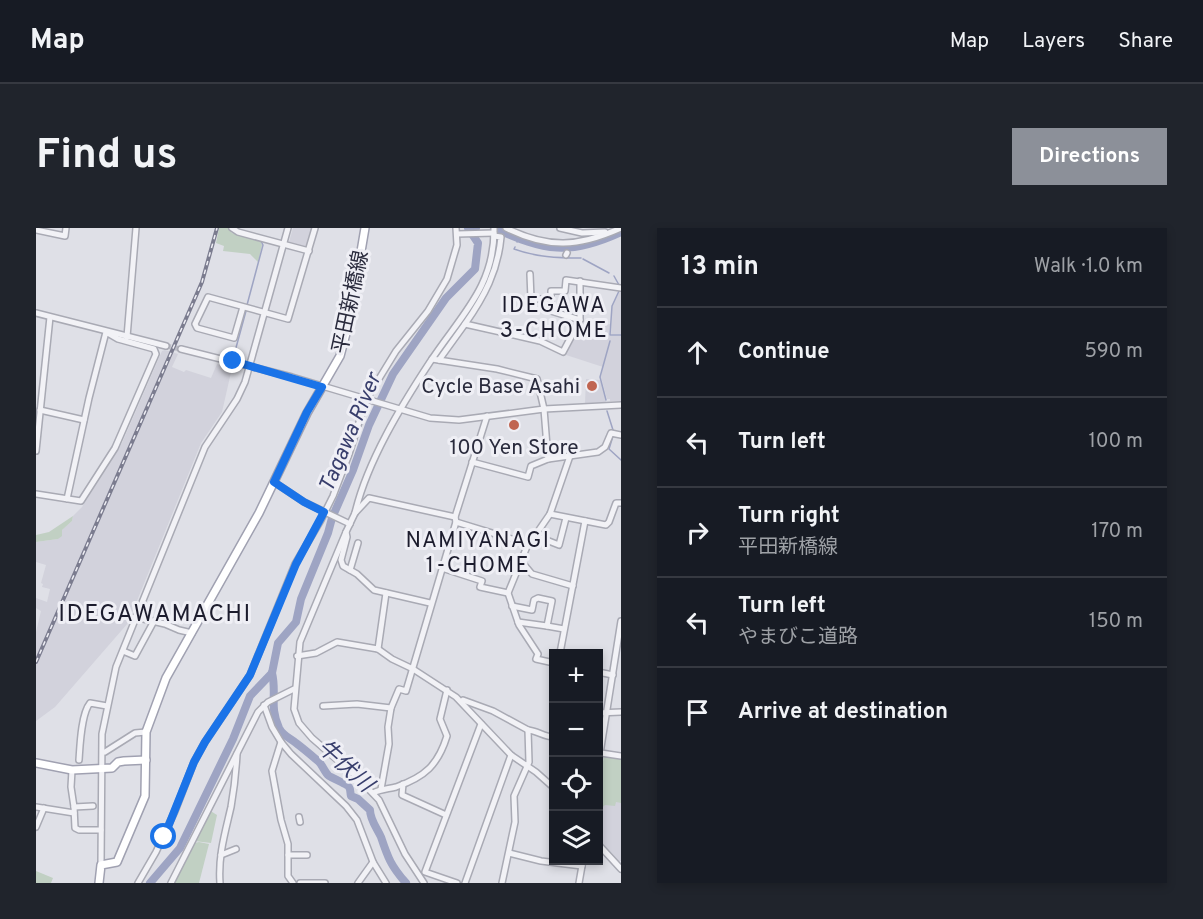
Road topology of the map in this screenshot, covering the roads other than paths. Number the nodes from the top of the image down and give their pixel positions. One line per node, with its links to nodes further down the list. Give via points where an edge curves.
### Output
1 (66, 228): 10 (street, via 65,236)
2 (136, 228): 27 (street)
3 (232, 228): 14 (street)
4 (288, 228): 14 (street)
5 (315, 228): 15 (street)
6 (365, 228): 33 (main road, 平田新橋線, via 346,338)
7 (506, 228): 13 (street, via 539,242 556,244)
8 (560, 228): 13 (street)
9 (621, 228): 13 (street)
10 (36, 230)
11 (457, 232): 12 (street); 34 (street, via 455,255 442,289 396,351)
12 (494, 232): 25 (street, via 501,237 496,267 484,296); 30 (street, via 490,266 480,291)
13 (608, 233)
14 (283, 244): 15 (street); 21 (street)
15 (309, 251): 21 (street, via 288,319)
16 (530, 274): 19 (street, via 531,299)
17 (580, 281): 18 (street); 19 (street, via 564,280 565,291 551,291); 24 (street)
18 (621, 288)
19 (550, 299): 24 (street, via 551,310)
20 (243, 307): 20 (street, via 208,297 195,324 197,328 234,338); 21 (street)
21 (264, 312): 32 (street)
22 (36, 313): 23 (street)
23 (50, 317): 26 (street); 35 (street)
24 (580, 320): 25 (street, via 563,352 540,340)
25 (465, 324): 31 (street)
26 (106, 332): 27 (street); 41 (street); 49 (street, via 154,349 156,354 115,448 81,501)
27 (127, 337): 28 (street)
28 (166, 346)
29 (181, 349): 32 (street)
30 (432, 359): 31 (street); 38 (street)
31 (439, 360): 39 (street, via 537,379)
32 (249, 366): 33 (street); 70 (street, via 237,399 206,447)
33 (322, 387): 34 (street); 47 (main road, 平田新橋線)
34 (367, 400): 38 (street); 51 (street)
35 (38, 402): 37 (street)
36 (621, 405): 39 (street)
37 (40, 410): 41 (street); 43 (street)
38 (399, 410): 40 (street, via 445,420); 52 (street)
39 (544, 410): 40 (street); 45 (street)
40 (487, 416): 46 (street)
41 (84, 420): 49 (street)
42 (621, 435): 44 (street, via 611,433 598,452)
43 (36, 451)
44 (570, 456): 45 (street); 53 (street)
45 (548, 459): 46 (street, via 531,466 528,477)
46 (472, 462): 55 (street)
47 (274, 482): 51 (street); 77 (main road, 平田新橋線)
48 (36, 494): 49 (street)
49 (67, 499)
50 (621, 503): 56 (street, via 616,503 606,525)
51 (325, 512): 57 (street); 137 (street, via 296,564 250,675 194,762 175,811)
52 (355, 513): 55 (street, via 369,498); 57 (street)
53 (550, 514): 54 (street); 59 (street)
54 (566, 518): 56 (street); 59 (street, via 559,545)
55 (455, 519): 61 (street); 63 (street)
56 (585, 521): 65 (street)
57 (349, 523): 58 (street)
58 (346, 532): 64 (street, via 341,564); 81 (street)
59 (536, 536): 61 (street)
60 (358, 543): 64 (street)
61 (528, 544): 62 (street)
62 (521, 561): 65 (street, via 532,574); 67 (street)
63 (442, 568): 67 (street, via 482,581 480,587); 68 (street)
64 (350, 570): 66 (street, via 374,590)
65 (573, 586): 76 (street)
66 (386, 593): 68 (street); 78 (street)
67 (508, 593): 69 (street)
68 (430, 603): 83 (street)
69 (512, 606): 73 (street); 74 (street, via 532,610 538,598 552,601)
70 (135, 617): 71 (street); 80 (street)
71 (154, 621): 77 (street); 80 (street, via 135,656)
72 (621, 621): 75 (street)
73 (518, 622): 74 (street); 82 (street, via 535,647 536,659)
74 (547, 626): 76 (street)
75 (620, 628): 85 (street)
76 (564, 629): 79 (street)
77 (192, 633): 98 (main road, 平田新橋線, via 166,678)
78 (378, 649): 81 (street, via 337,642 316,653); 83 (street)
79 (561, 649)
80 (123, 651): 90 (street)
81 (297, 656): 86 (street)
82 (549, 662)
83 (413, 669): 87 (street); 92 (street, via 406,691 399,689)
84 (603, 673): 85 (street)
85 (613, 675): 94 (street)
86 (293, 689): 89 (street); 116 (street, via 299,723)
87 (447, 690): 88 (street); 113 (street, via 440,719 447,736 438,758 432,768)
88 (456, 697): 96 (street); 97 (street)
89 (266, 704): 101 (street); 102 (street)
90 (107, 706): 107 (street, via 87,706); 111 (street)
91 (323, 706): 92 (street)
92 (391, 708): 115 (street)
93 (603, 712): 94 (street)
94 (606, 712): 95 (street); 100 (street)
95 (621, 712)
96 (481, 724): 105 (street); 121 (street)
97 (528, 730): 99 (street); 110 (street)
98 (146, 732): 103 (street, via 135,733); 108 (main road, 平田新橋線)
99 (549, 737)
100 (603, 737)
101 (281, 742): 128 (street, via 272,771); 131 (street, via 348,808)
102 (237, 751): 127 (street); 138 (street)
103 (105, 752)
104 (603, 753): 106 (street)
105 (511, 755): 110 (street); 147 (street)
106 (621, 756)
107 (79, 760)
108 (146, 760): 111 (main road); 132 (main road, 平田新橋線, via 145,796 120,858 114,864)
109 (36, 763): 112 (main road)
110 (527, 767): 114 (street); 126 (street, via 514,796 515,822)
111 (101, 768): 112 (main road); 123 (street)
112 (72, 770): 120 (street)
113 (403, 783): 115 (street); 121 (street, via 402,795)
114 (549, 784)
115 (381, 789): 116 (street)
116 (373, 793): 145 (street)
117 (93, 806): 120 (street)
118 (36, 807): 119 (street)
119 (44, 808): 120 (street); 122 (street)
120 (74, 810): 123 (street, via 75,828)
121 (446, 815): 146 (street, via 425,872)
122 (36, 827)
123 (101, 830): 132 (street)
124 (236, 849): 127 (street)
125 (603, 849): 134 (street)
126 (509, 853): 130 (street); 148 (street)
127 (221, 855): 139 (street)
128 (288, 855): 129 (street); 140 (street, via 288,876)
129 (307, 855)
130 (549, 861)
131 (374, 862): 135 (street); 143 (street)
132 (101, 865): 136 (main road)
133 (583, 865): 149 (street)
134 (620, 865)
135 (384, 881): 144 (street)
136 (99, 883)
137 (138, 883)
138 (171, 883)
139 (220, 883)
140 (293, 883)
141 (300, 883): 142 (street)
142 (325, 883)
143 (358, 883)
144 (376, 883)
145 (424, 883)
146 (457, 883)
147 (465, 883)
148 (502, 883)
149 (579, 883)

